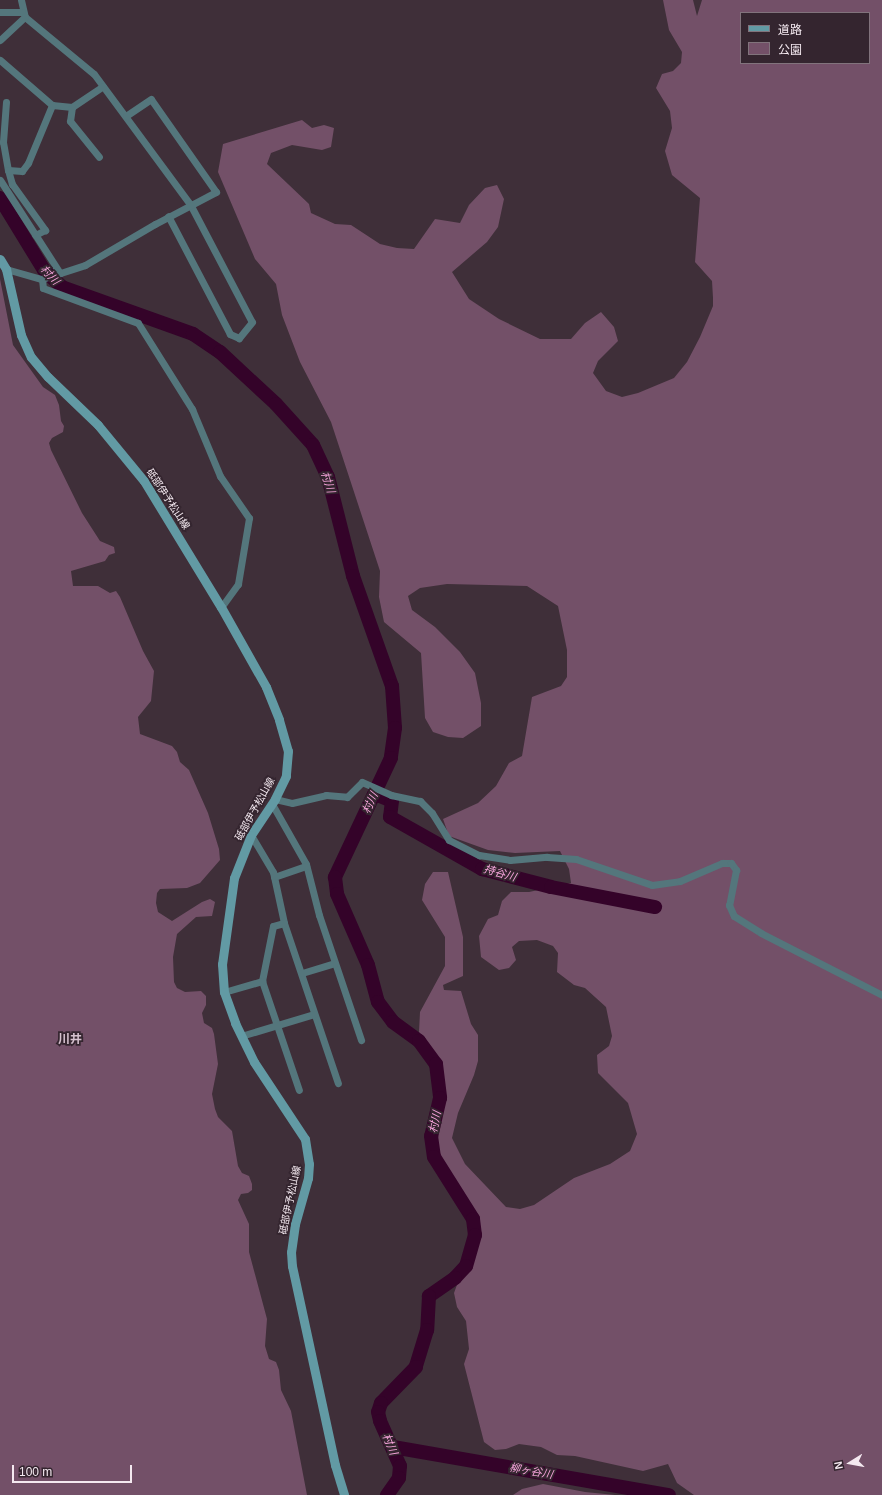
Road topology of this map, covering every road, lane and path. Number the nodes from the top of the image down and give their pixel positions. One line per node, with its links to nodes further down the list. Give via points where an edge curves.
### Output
1 (21, 0): 3 (street)
2 (0, 12): 3 (street)
3 (24, 14): 4 (street); 6 (street, via 94,74)
4 (0, 40)
5 (0, 60): 8 (street)
6 (103, 86): 9 (street); 10 (street)
7 (6, 102): 12 (street, via 3,142)
8 (52, 105): 9 (street); 12 (street, via 28,163 22,171)
9 (72, 107): 11 (street, via 70,121)
10 (126, 116): 14 (street); 14 (street, via 151,99 216,192)
11 (99, 157)
12 (8, 170): 16 (street, via 12,184 45,230)
13 (0, 180): 16 (street)
14 (190, 204): 15 (street); 15 (street, via 252,322 239,338 230,334)
15 (168, 216): 19 (street, via 85,265)
16 (36, 235): 19 (street)
17 (0, 259): 18 (main road, 砥部伊予松山線)
18 (6, 269): 20 (street); 21 (main road, 砥部伊予松山線, via 21,336 31,358 98,425 144,481)
19 (58, 274): 20 (street)
20 (42, 279): 21 (street, via 43,288 138,323 192,409 220,476 249,518 238,584)
21 (221, 607): 22 (main road, 砥部伊予松山線, via 266,688 288,751 286,776)
22 (273, 801): 23 (main road, 砥部伊予松山線); 24 (street); 31 (street, via 292,803 326,795 347,797 362,782 391,795 420,801 432,813 449,840 479,855 510,860 576,858 652,885 680,881 722,863 731,863 736,870 729,905 734,916 761,933)
23 (251, 835): 25 (street); 30 (main road, 砥部伊予松山線, via 230,893 222,964)
24 (306, 866): 25 (street); 27 (street)
25 (274, 877): 26 (street)
26 (284, 923): 28 (street); 29 (street, via 273,926)
27 (335, 963): 28 (street); 35 (street)
28 (302, 973): 32 (street)
29 (262, 980): 30 (street); 33 (street)
30 (224, 992): 34 (main road, 砥部伊予松山線)
31 (882, 995)
32 (314, 1014): 33 (street); 36 (street)
33 (279, 1025): 34 (street); 37 (street)
34 (241, 1036): 38 (main road, 砥部伊予松山線, via 254,1062 305,1139 309,1164 308,1178 295,1224 292,1266 335,1465)
35 (361, 1040)
36 (338, 1083)
37 (299, 1090)
38 (344, 1495)

